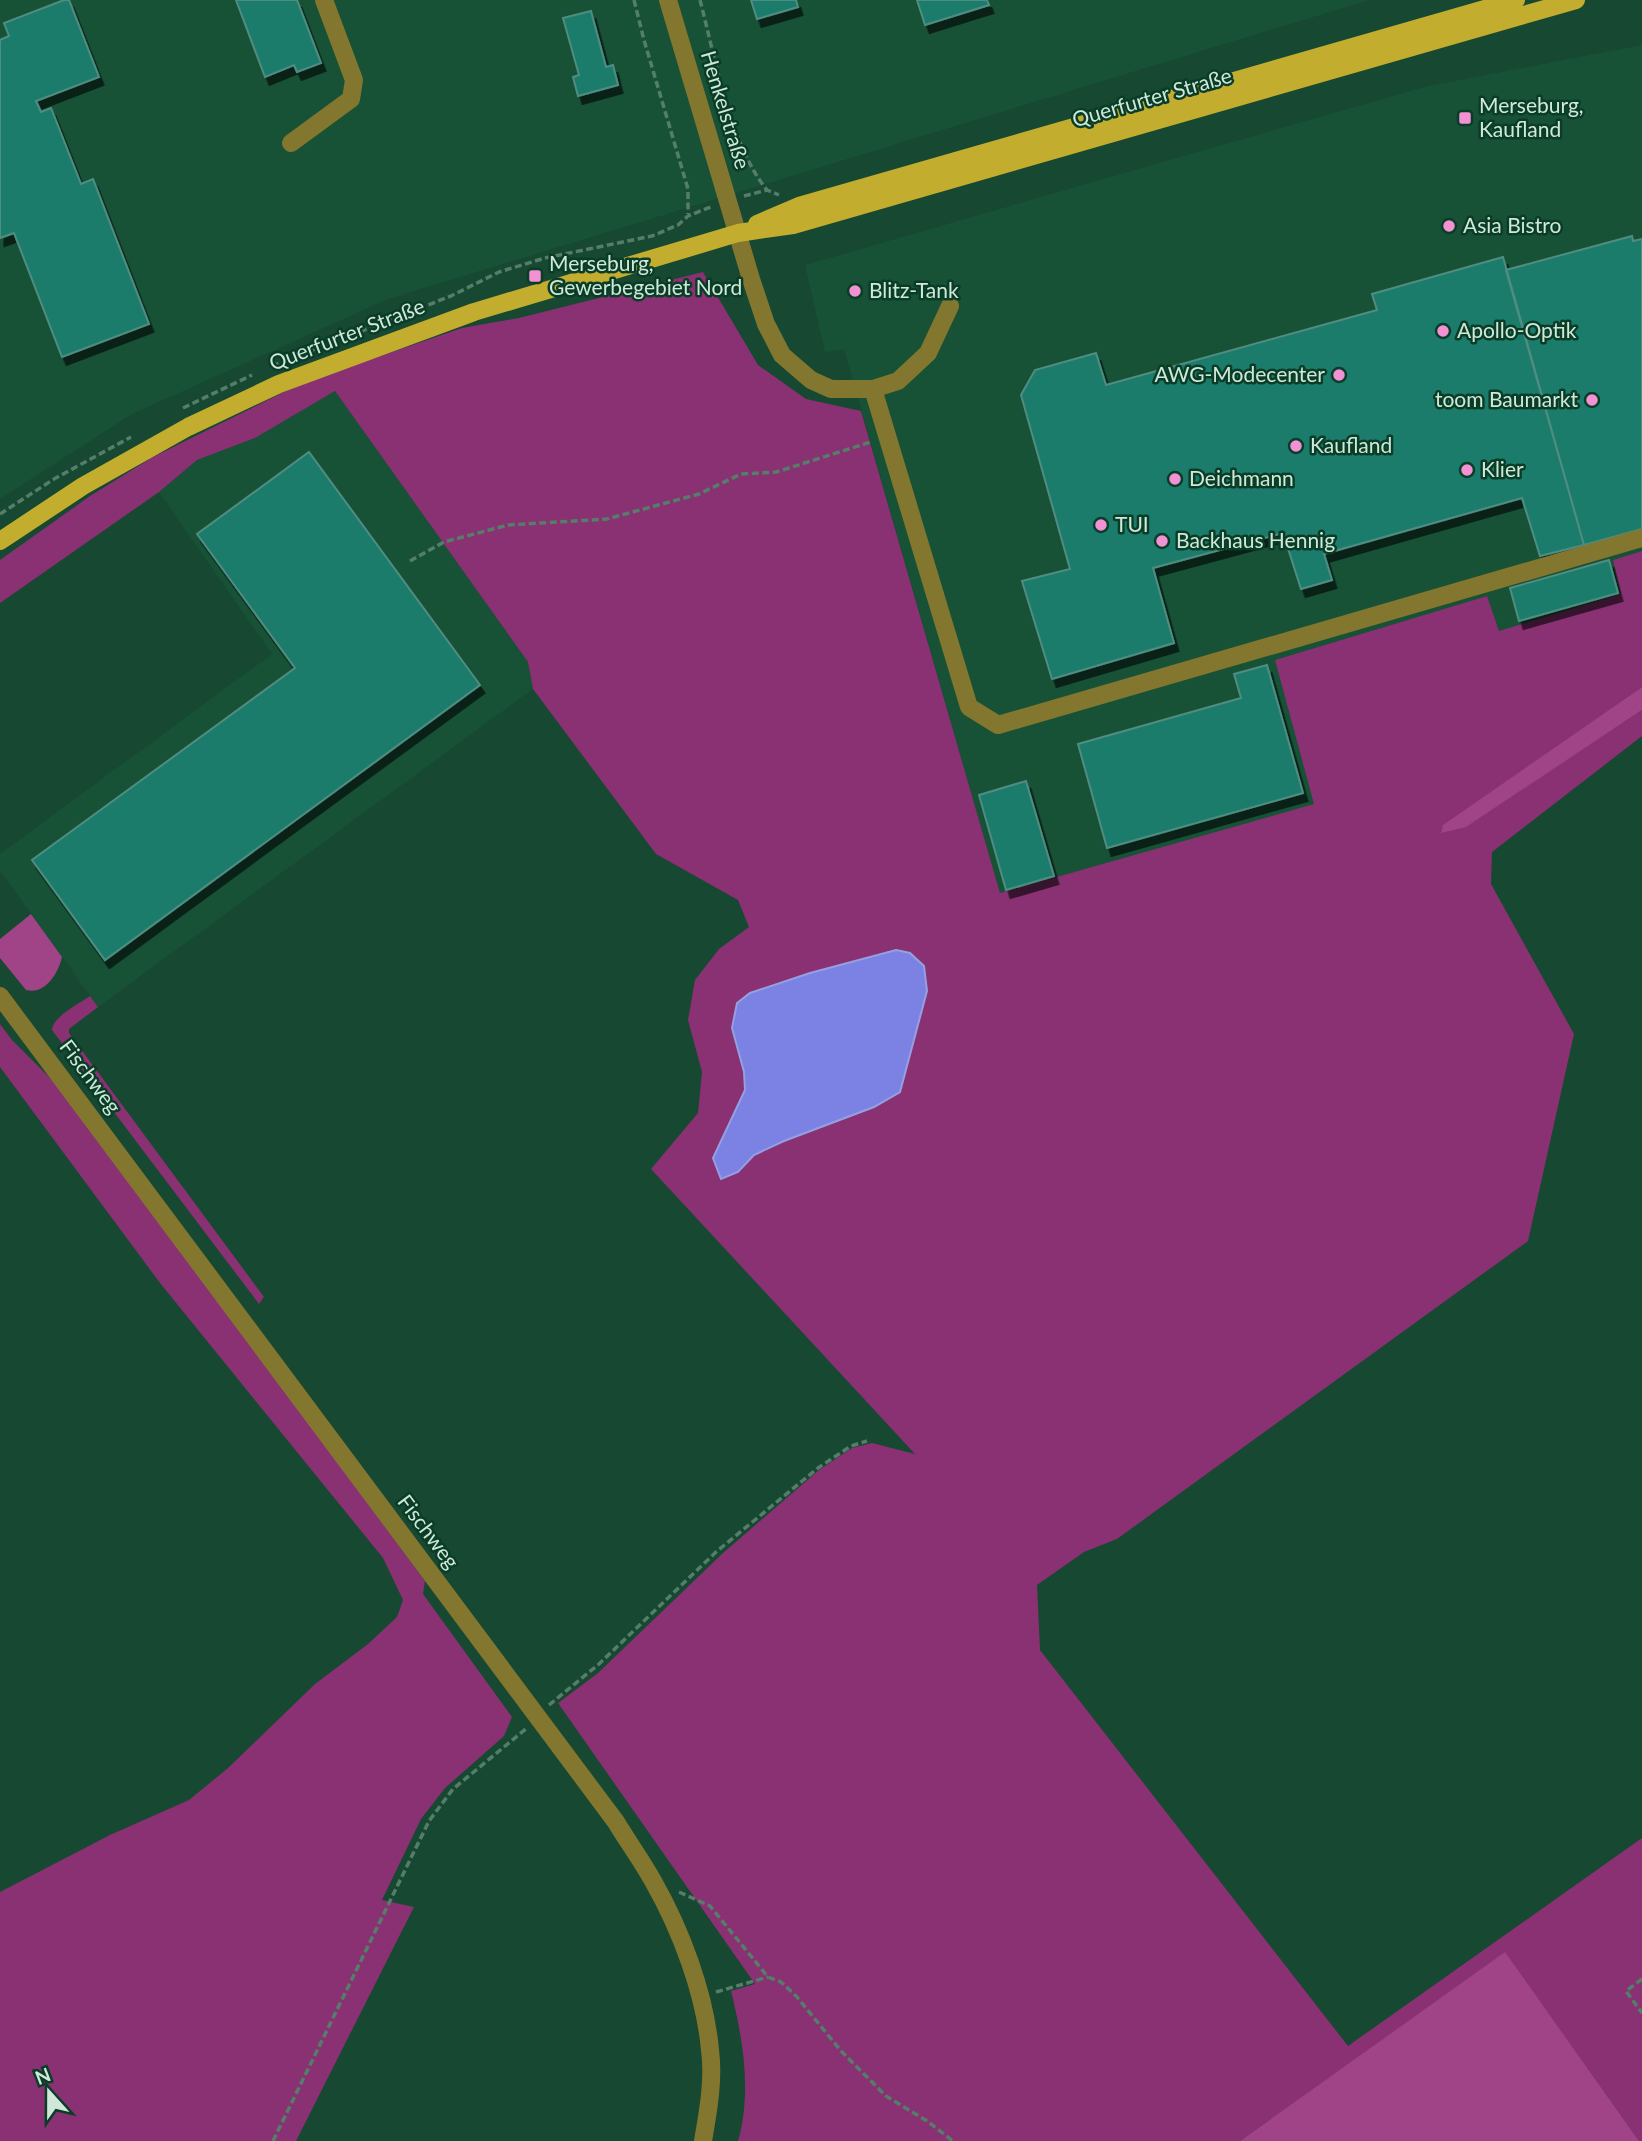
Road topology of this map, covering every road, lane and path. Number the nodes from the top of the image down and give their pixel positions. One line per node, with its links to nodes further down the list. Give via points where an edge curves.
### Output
1 (324, 0): 7 (street, via 354,80 351,99)
2 (634, 0): 9 (path, via 688,189)
3 (668, 0): 10 (street, Henkelstraße)
4 (700, 0): 8 (path, via 746,158)
5 (1516, 0): 10 (main road, Querfurter Straße, via 799,206)
6 (1576, 0): 10 (main road, Querfurter Straße, via 793,225)
7 (291, 143)
8 (767, 190)
9 (688, 216)
10 (738, 233): 12 (street, via 766,324 782,355 811,380 831,389); 15 (main road, Querfurter Straße, via 474,312 279,384 188,427 83,486)
11 (950, 306): 12 (street, via 928,353 898,381)
12 (873, 389): 13 (street)
13 (886, 433): 14 (street, via 969,707 998,725); 16 (path, via 868,444 776,472 741,474 699,494 607,519 508,525 444,542)
14 (1642, 538)
15 (0, 541)
16 (410, 561)
17 (0, 996): 19 (street, Fischweg)
18 (867, 1441): 19 (path, via 818,1468 716,1552 600,1664 550,1703)
19 (539, 1719): 23 (street, Fischweg, via 616,1822 654,1882); 25 (path, via 453,1789 429,1822)
20 (679, 1892): 21 (path, via 710,1906)
21 (768, 1977): 23 (path); 27 (path, via 797,1997 886,2096)
22 (1642, 1979): 24 (path, via 1626,1991)
23 (701, 1998): 26 (street, Fischweg, via 711,2051)
24 (1642, 2013)
25 (273, 2141)
26 (703, 2141)
27 (953, 2141)

